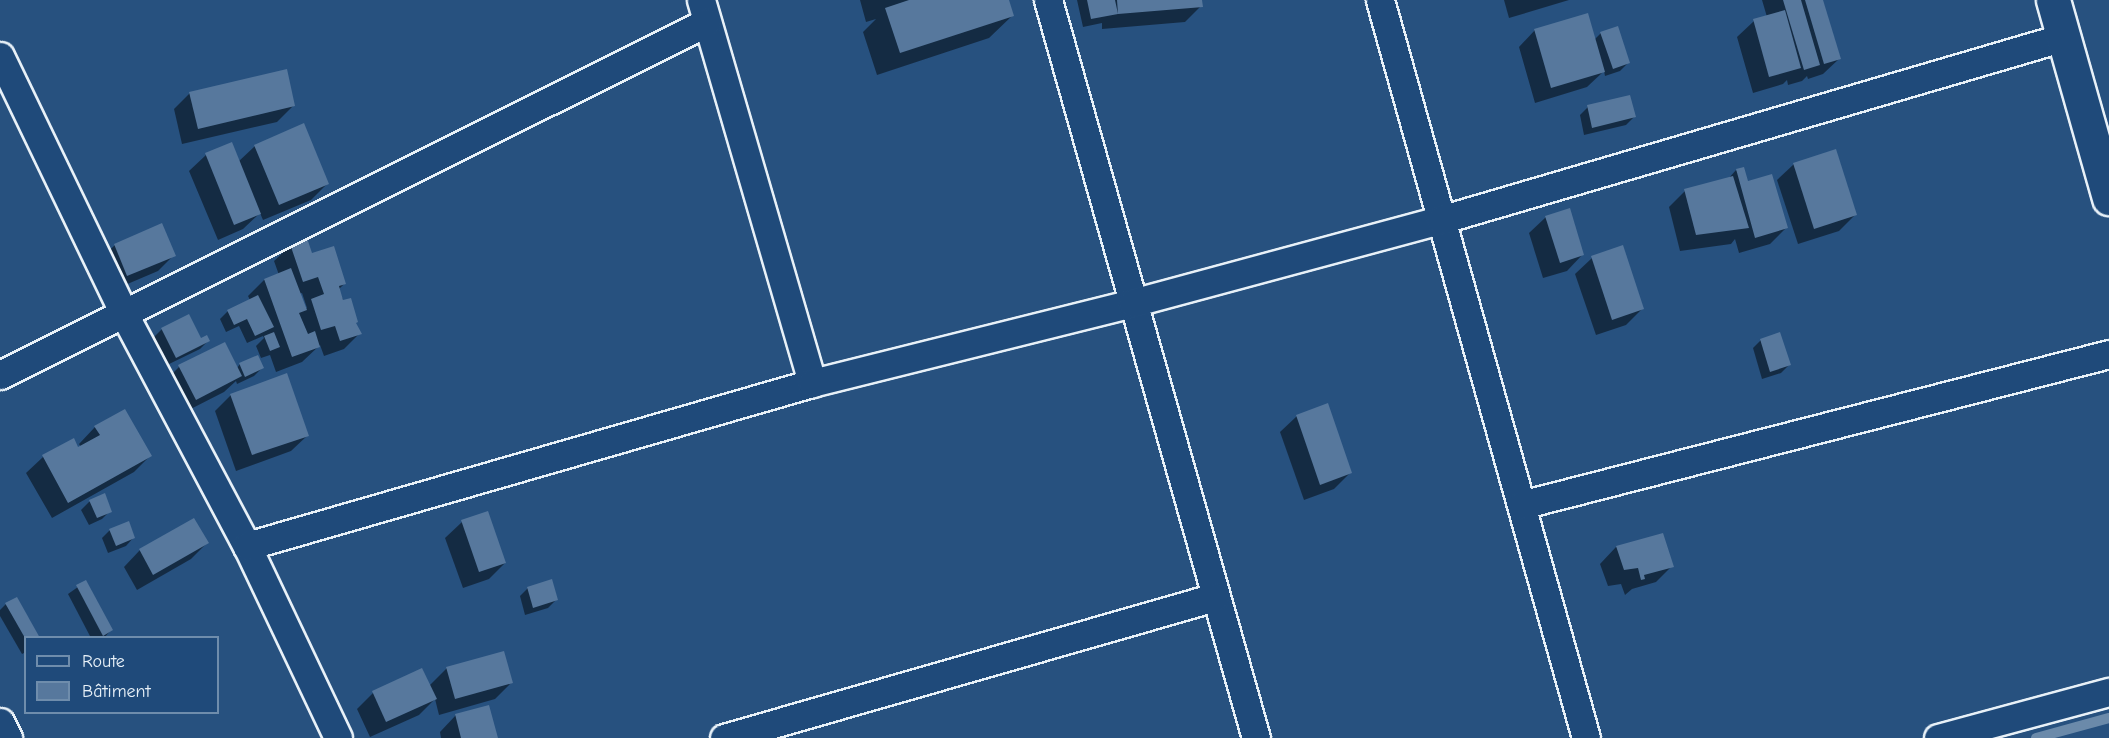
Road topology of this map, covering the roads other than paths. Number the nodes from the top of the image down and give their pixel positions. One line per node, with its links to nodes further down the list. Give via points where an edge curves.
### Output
1 (1048, 0): 9 (street)
2 (1380, 0): 8 (street)
3 (2053, 0): 5 (street)
4 (704, 11): 10 (street); 13 (street)
5 (2064, 37): 7 (street); 8 (street)
6 (0, 56): 10 (street)
7 (2109, 198)
8 (1440, 220): 9 (street); 14 (street)
9 (1132, 303): 13 (street); 16 (street)
10 (124, 314): 12 (street); 15 (street)
11 (2109, 354): 14 (street)
12 (0, 375)
13 (812, 383): 15 (street)
14 (1521, 505): 23 (street)
15 (247, 546): 20 (street)
16 (1215, 597): 21 (street); 22 (street)
17 (2109, 692): 24 (street)
18 (0, 722): 19 (street)
19 (8, 738)
20 (338, 738)
21 (724, 738)
22 (1256, 738)
23 (1586, 738)
24 (1938, 738)

